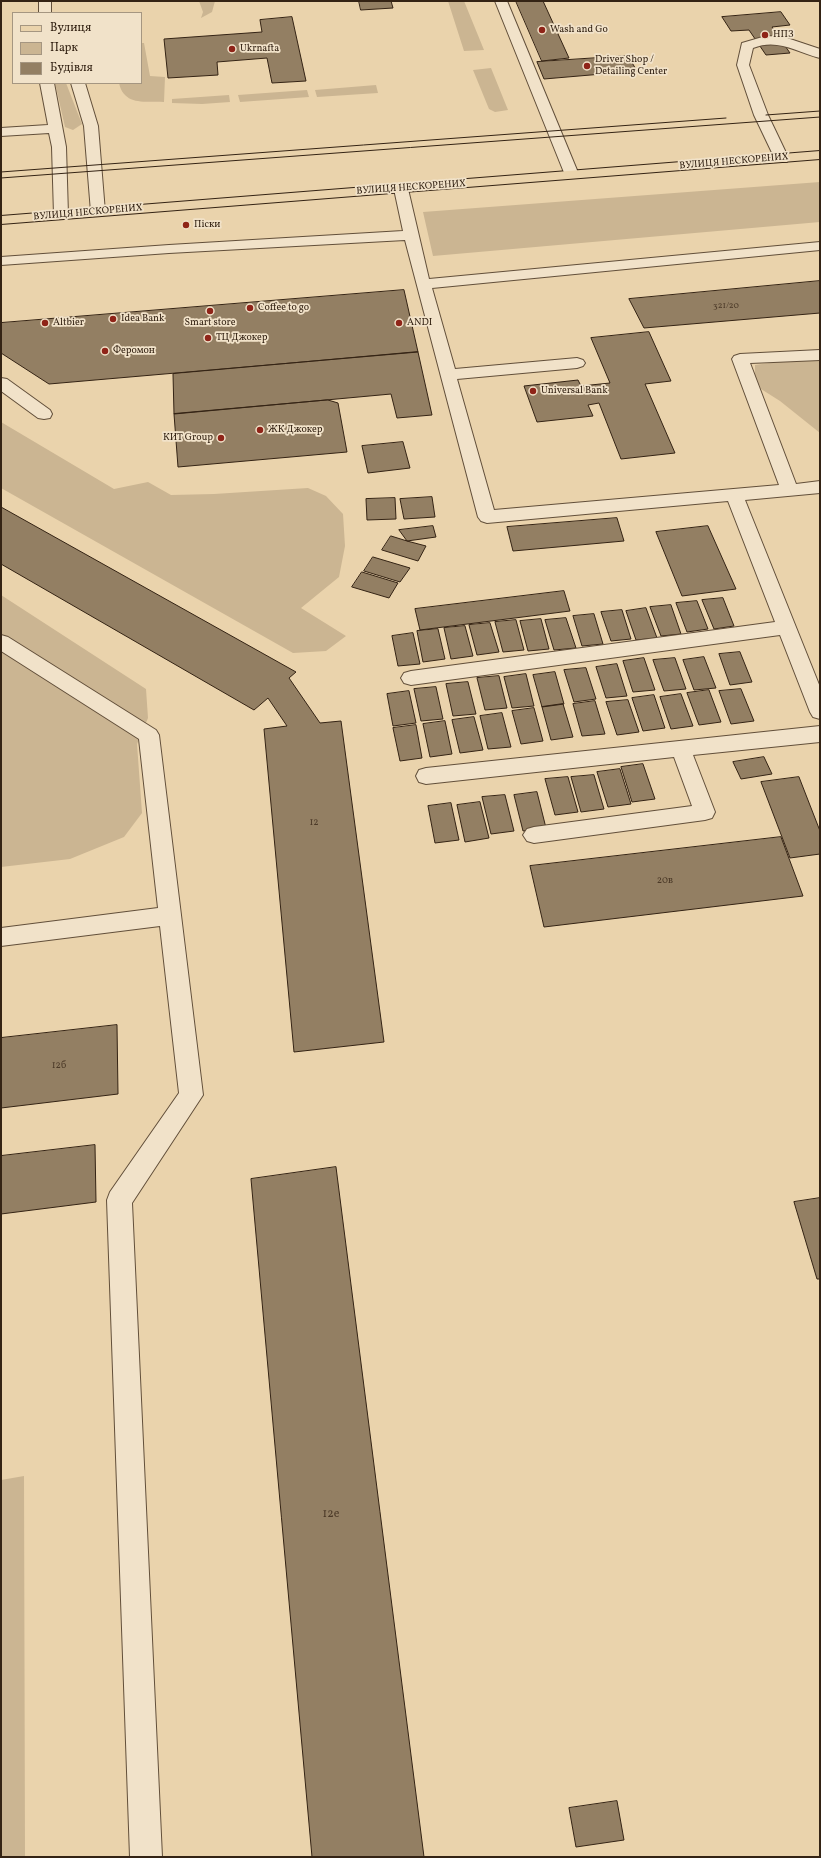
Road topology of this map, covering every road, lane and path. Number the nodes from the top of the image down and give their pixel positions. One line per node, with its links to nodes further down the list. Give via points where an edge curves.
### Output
1 (45, 1): 3 (lane)
2 (501, 1): 11 (lane)
3 (45, 12)
4 (820, 54): 10 (lane, via 780,39 756,41 747,46 743,65 760,115)
5 (47, 84): 7 (lane)
6 (78, 84): 13 (lane, via 91,126)
7 (56, 128): 8 (lane); 14 (lane)
8 (1, 132)
9 (820, 155): 10 (main road, ВУЛИЦЯ НЕСКОРЕНИХ)
10 (782, 159): 11 (main road, ВУЛИЦЯ НЕСКОРЕНИХ)
11 (572, 175): 12 (main road, ВУЛИЦЯ НЕСКОРЕНИХ)
12 (401, 189): 13 (main road, ВУЛИЦЯ НЕСКОРЕНИХ); 16 (lane)
13 (98, 212): 14 (main road, ВУЛИЦЯ НЕСКОРЕНИХ)
14 (61, 215): 15 (main road, ВУЛИЦЯ НЕСКОРЕНИХ)
15 (1, 220)
16 (412, 235): 18 (lane, via 169,248); 19 (lane)
17 (820, 246): 19 (lane)
18 (1, 261)
19 (424, 284): 22 (lane)
20 (820, 355): 26 (lane, via 740,359)
21 (577, 363): 22 (lane)
22 (448, 375): 27 (lane, via 487,517)
23 (1, 384): 24 (lane)
24 (44, 414)
25 (820, 487): 26 (lane)
26 (790, 490): 27 (lane)
27 (734, 495): 28 (lane)
28 (786, 626): 30 (lane); 31 (lane)
29 (1, 642): 36 (lane, via 149,736)
30 (411, 678)
31 (820, 712)
32 (820, 734): 33 (lane)
33 (681, 749): 34 (lane); 35 (lane, via 705,812)
34 (426, 776)
35 (534, 835)
36 (170, 916): 37 (lane); 38 (lane, via 191,1095 119,1200)
37 (1, 937)
38 (146, 1857)

